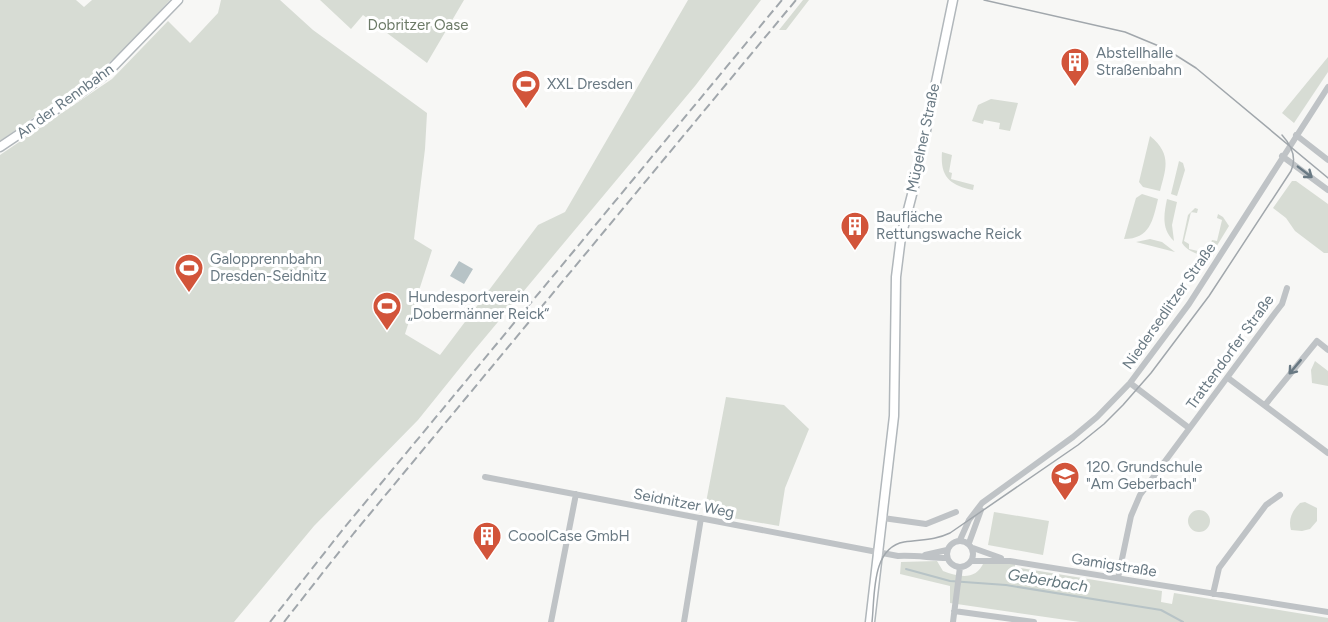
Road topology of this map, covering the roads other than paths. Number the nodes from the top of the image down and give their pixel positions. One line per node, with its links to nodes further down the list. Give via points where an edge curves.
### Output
1 (178, 0): 5 (street, An der Rennbahn, via 106,74)
2 (953, 0): 22 (street, Mügelner Straße, via 904,220 896,277 894,416)
3 (1328, 87): 4 (street, Niedersedlitzer Straße)
4 (1296, 135): 6 (street, Niedersedlitzer Straße); 7 (street)
5 (0, 147)
6 (1282, 156): 8 (street, one-way to 8); 12 (street, Niedersedlitzer Straße, via 1189,303)
7 (1328, 160)
8 (1328, 190)
9 (1287, 288): 11 (street, Trattendorfer Straße, via 1282,304)
10 (1328, 350): 13 (street, one-way to 13, via 1317,341)
11 (1228, 378): 13 (street); 14 (street, Trattendorfer Straße)
12 (1130, 383): 14 (street, Trattendorfer Straße); 19 (street, Niedersedlitzer Straße, via 1073,437)
13 (1266, 405): 15 (street)
14 (1189, 428): 32 (street, Trattendorfer Straße, via 1134,506)
15 (1328, 453)
16 (485, 477): 17 (street, Seidnitzer Weg)
17 (576, 494): 21 (street, Seidnitzer Weg); 36 (street)
18 (1280, 495): 33 (street, via 1266,505 1219,568)
19 (987, 499): 23 (street, Niedersedlitzer Straße, via 969,520); 24 (street, Niedersedlitzer Straße, via 978,514)
20 (956, 512): 22 (street, via 926,524)
21 (701, 518): 26 (street, Seidnitzer Weg); 37 (street)
22 (883, 518): 26 (street, Mügelner Straße)
23 (960, 540): 24 (street, Gamigstraße); 25 (street)
24 (971, 546): 29 (street); 30 (street, Gamigstraße)
25 (947, 550): 27 (street); 28 (street)
26 (879, 552): 27 (street); 38 (street)
27 (926, 555): 28 (street)
28 (947, 558): 31 (street)
29 (972, 561): 30 (street, Gamigstraße); 31 (street, Gamigstraße)
30 (1010, 561): 32 (street, Gamigstraße)
31 (960, 567): 34 (street)
32 (1118, 578): 33 (street, Gamigstraße)
33 (1213, 594): 35 (street, Gamigstraße)
34 (954, 611): 39 (street); 40 (street)
35 (1328, 612)
36 (550, 622)
37 (684, 622)
38 (870, 622)
39 (953, 622)
40 (1034, 622)

